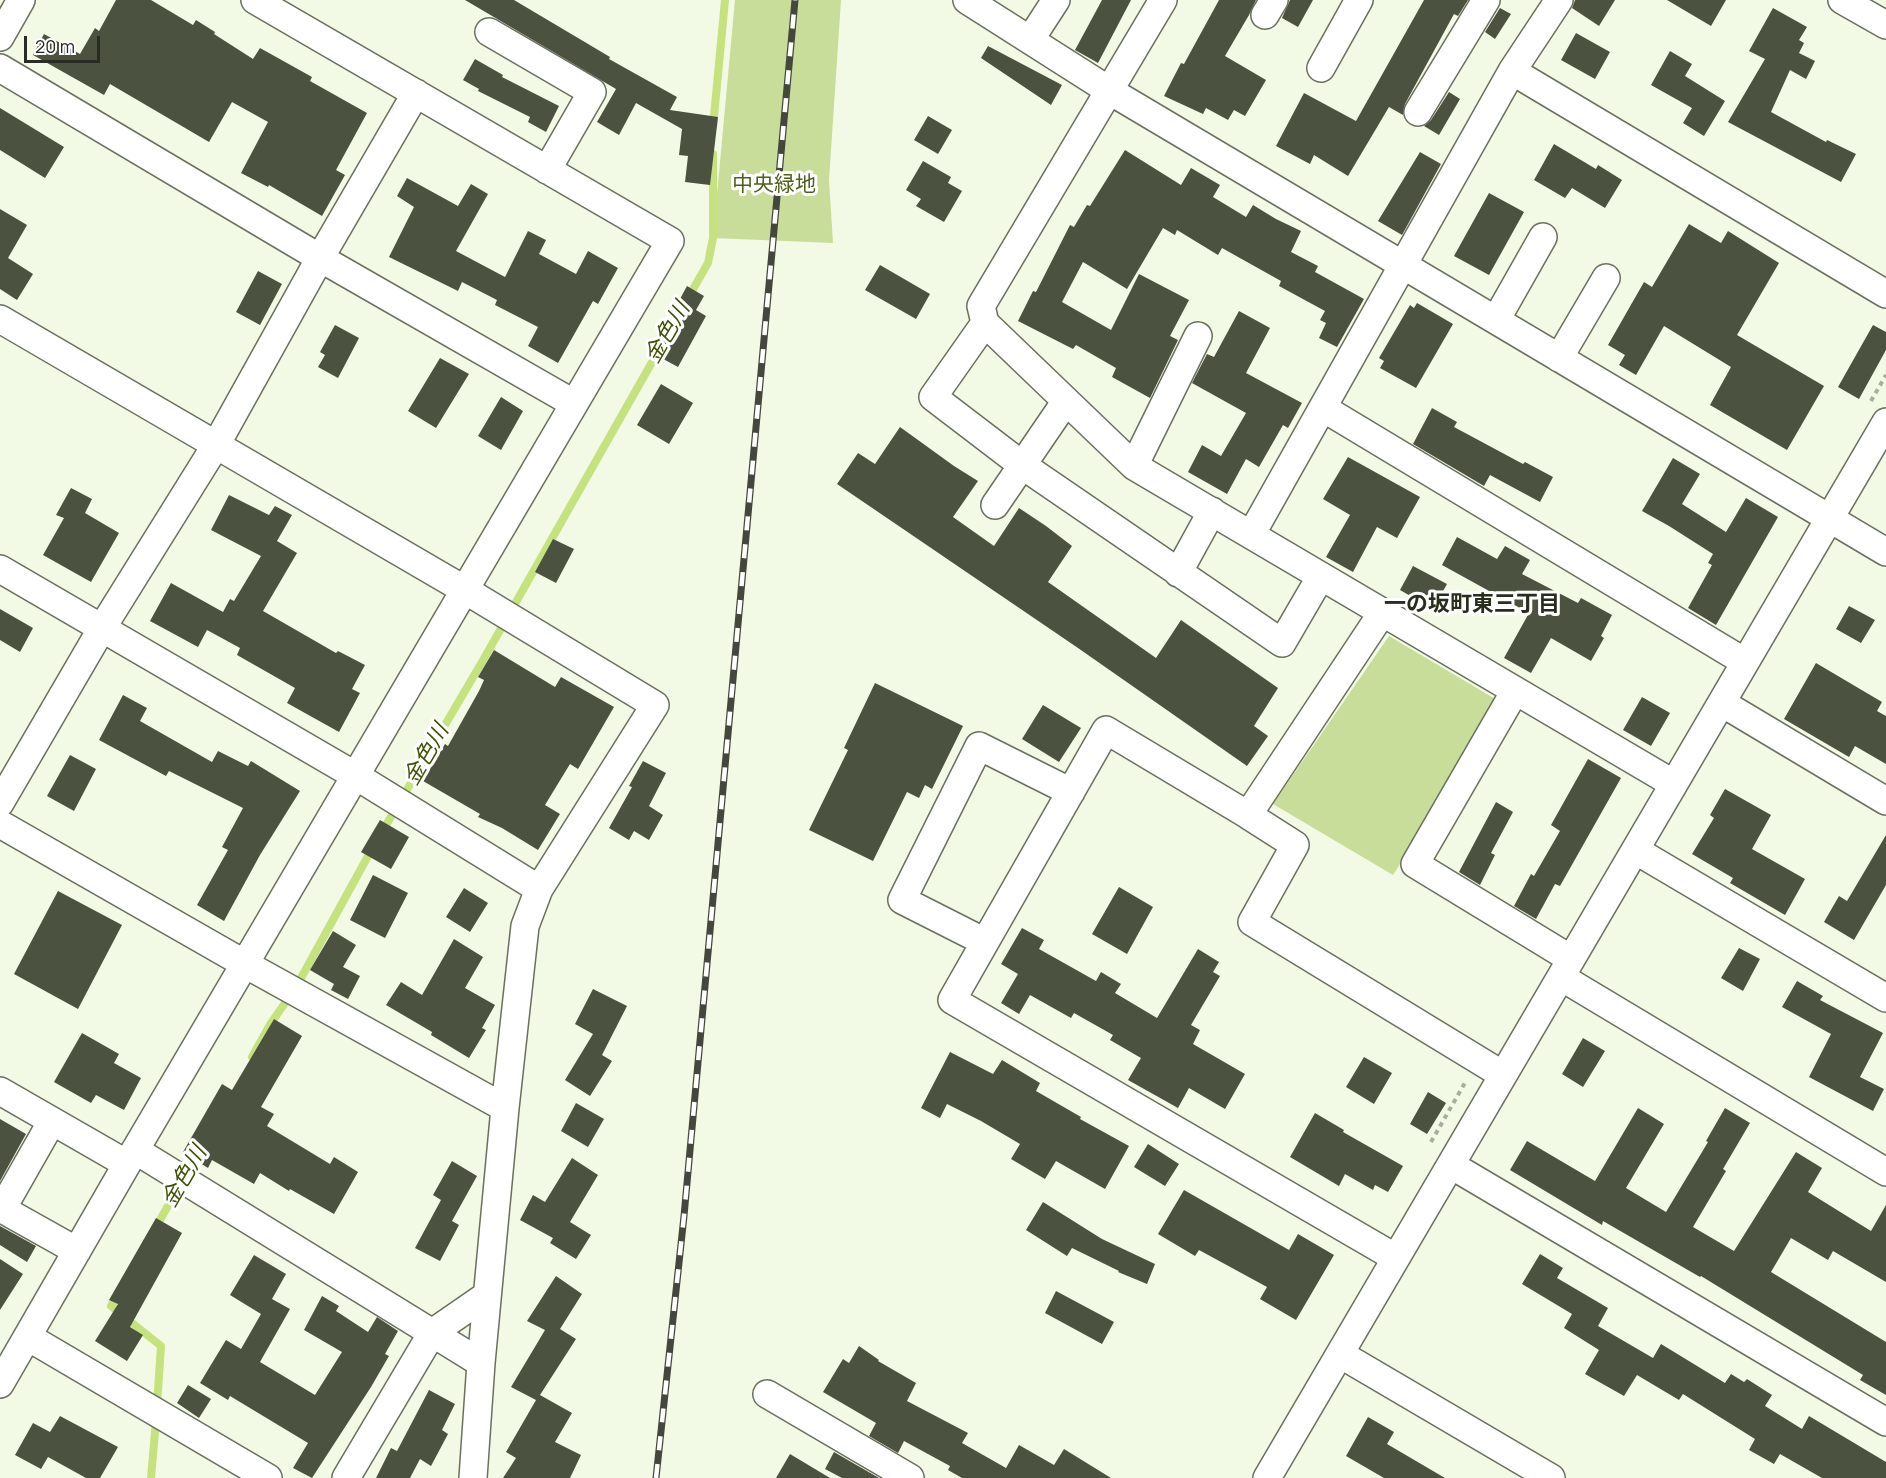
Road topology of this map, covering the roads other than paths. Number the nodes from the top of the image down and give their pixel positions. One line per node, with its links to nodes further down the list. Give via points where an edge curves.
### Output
1 (21, 0): 12 (street)
2 (255, 0): 18 (street)
3 (967, 0): 13 (street)
4 (1056, 0): 13 (street)
5 (1163, 0): 17 (street)
6 (1359, 0): 15 (street)
7 (1486, 0): 19 (street)
8 (1842, 0): 10 (street)
9 (1558, 1): 16 (street)
10 (1886, 25)
11 (489, 32): 20 (street, via 592,92)
12 (0, 37)
13 (1030, 40): 17 (street)
14 (0, 68): 22 (street)
15 (1321, 68)
16 (1512, 71): 23 (street); 25 (street)
17 (1110, 91): 23 (street); 28 (street, via 981,306)
18 (416, 93): 20 (street); 22 (street)
19 (1418, 112)
20 (548, 170): 32 (street, via 670,241)
21 (1543, 237): 27 (street)
22 (320, 258): 32 (street); 35 (street)
23 (1404, 265): 27 (street); 33 (street)
24 (1606, 278): 30 (street)
25 (1886, 294)
26 (0, 319): 35 (street)
27 (1496, 320): 30 (street)
28 (985, 323): 31 (street); 36 (street, via 933,397)
29 (1198, 336): 37 (street)
30 (1559, 358): 40 (street)
31 (1066, 401): 36 (street); 37 (street)
32 (573, 403): 46 (street)
33 (1323, 408): 41 (street); 49 (street)
34 (1886, 422): 40 (street)
35 (216, 445): 46 (street); 48 (street)
36 (1022, 465): 38 (street); 44 (street)
37 (1134, 466): 39 (street)
38 (995, 505)
39 (1212, 511): 41 (street); 44 (street)
40 (1829, 519): 42 (street); 49 (street)
41 (1251, 535): 45 (street)
42 (1886, 552)
43 (0, 569): 48 (street)
44 (1178, 573): 45 (street, via 1282,643)
45 (1321, 576): 47 (street)
46 (465, 590): 52 (street); 60 (street, via 655,705)
47 (1382, 613): 50 (street); 57 (street)
48 (102, 628): 52 (street); 56 (street)
49 (1745, 662): 51 (street)
50 (1515, 691): 53 (street); 63 (street, via 1415,864)
51 (1722, 703): 53 (street); 55 (street)
52 (356, 776): 60 (street); 62 (street)
53 (1674, 784): 59 (street)
54 (1071, 792): 57 (street, via 1106,730); 61 (street); 61 (street, via 980,746 902,900)
55 (1886, 801)
56 (0, 803)
57 (1248, 814): 65 (street, via 1295,845 1252,922)
58 (0, 824): 62 (street)
59 (1635, 850): 63 (street); 64 (street)
60 (539, 889): 67 (street, via 525,926)
61 (985, 942): 73 (street, via 952,1000)
62 (245, 964): 67 (street); 69 (street)
63 (1566, 968): 65 (street); 71 (street)
64 (1886, 998)
65 (1503, 1075): 70 (street)
66 (0, 1091): 68 (street)
67 (505, 1108): 74 (street)
68 (52, 1121): 69 (street); 72 (street, via 2,1209)
69 (131, 1157): 72 (street); 75 (street)
70 (1451, 1165): 73 (street); 81 (street)
71 (1886, 1172)
72 (77, 1251): 76 (street)
73 (1396, 1258): 77 (street)
74 (487, 1295): 75 (street); 78 (street)
75 (432, 1333): 78 (street); 83 (street)
76 (28, 1337): 79 (street); 82 (street)
77 (1340, 1354): 86 (street); 87 (street)
78 (481, 1363): 84 (street)
79 (0, 1384)
80 (767, 1394): 85 (street)
81 (1886, 1422)
82 (268, 1478)
83 (346, 1478)
84 (473, 1478)
85 (910, 1478)
86 (1267, 1478)
87 (1551, 1478)

